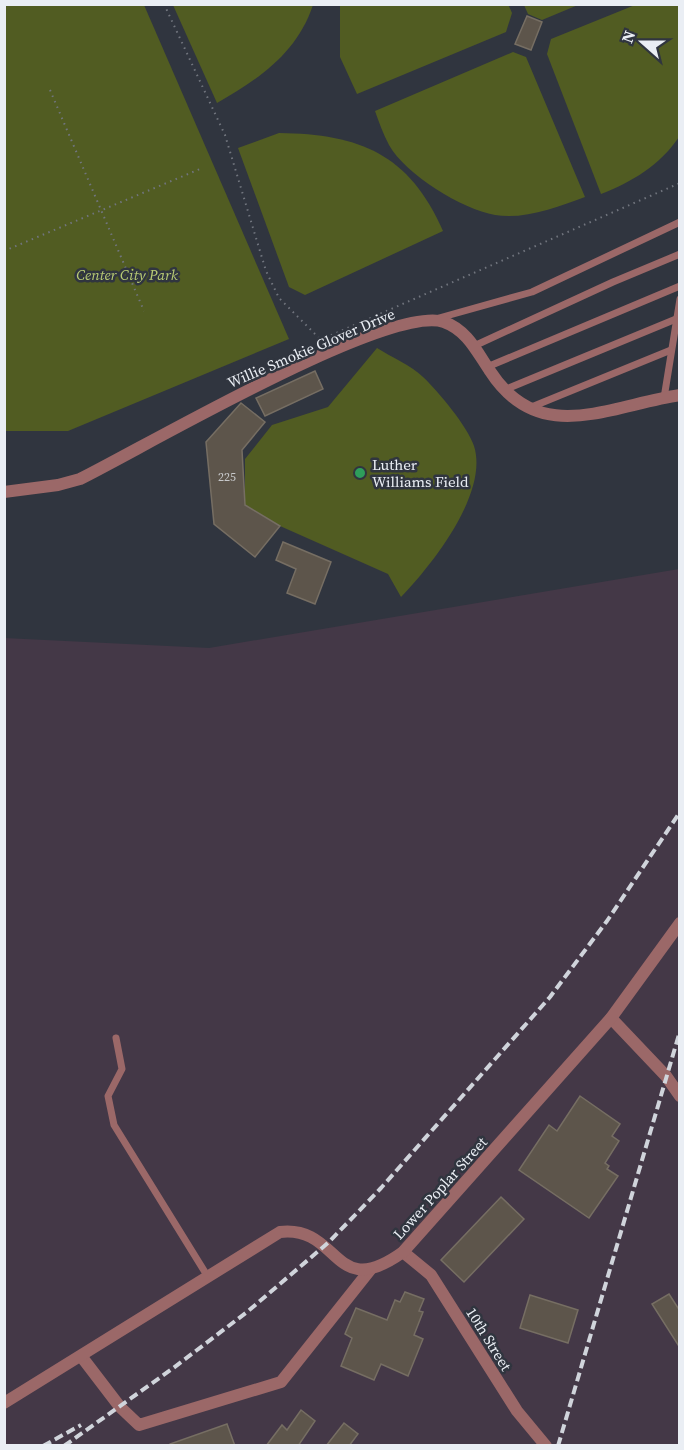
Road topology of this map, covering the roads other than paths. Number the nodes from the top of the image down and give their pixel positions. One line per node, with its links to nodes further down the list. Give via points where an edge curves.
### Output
1 (680, 222): 6 (lane, via 532,292)
2 (680, 254): 7 (lane)
3 (680, 286): 9 (lane)
4 (680, 299): 5 (lane)
5 (676, 319): 8 (lane); 10 (lane)
6 (433, 320): 7 (street, Willie Smokie Glover Drive, via 458,328); 14 (street, Willie Smokie Glover Drive, via 405,323 334,351 219,404 80,478)
7 (474, 346): 9 (street, Willie Smokie Glover Drive)
8 (671, 350): 12 (lane); 13 (lane)
9 (487, 367): 10 (street, Willie Smokie Glover Drive)
10 (503, 391): 13 (street, Willie Smokie Glover Drive)
11 (680, 395): 12 (street, Willie Smokie Glover Drive)
12 (664, 398): 13 (street, Willie Smokie Glover Drive, via 577,416 557,417)
13 (527, 409)
14 (4, 492)
15 (680, 924): 16 (street, Lower Poplar Street)
16 (611, 1018): 18 (street); 19 (street, Lower Poplar Street)
17 (116, 1038): 21 (lane, via 122,1069 108,1096 114,1125)
18 (680, 1096)
19 (403, 1252): 20 (street, Lower Poplar Street, via 385,1266); 24 (street, 10th Street, via 430,1275 517,1411)
20 (370, 1270): 21 (street, via 348,1266 316,1238 293,1231 280,1233); 22 (street, via 281,1382 139,1425)
21 (208, 1277): 22 (street)
22 (81, 1356): 23 (street)
23 (4, 1403)
24 (546, 1446)

